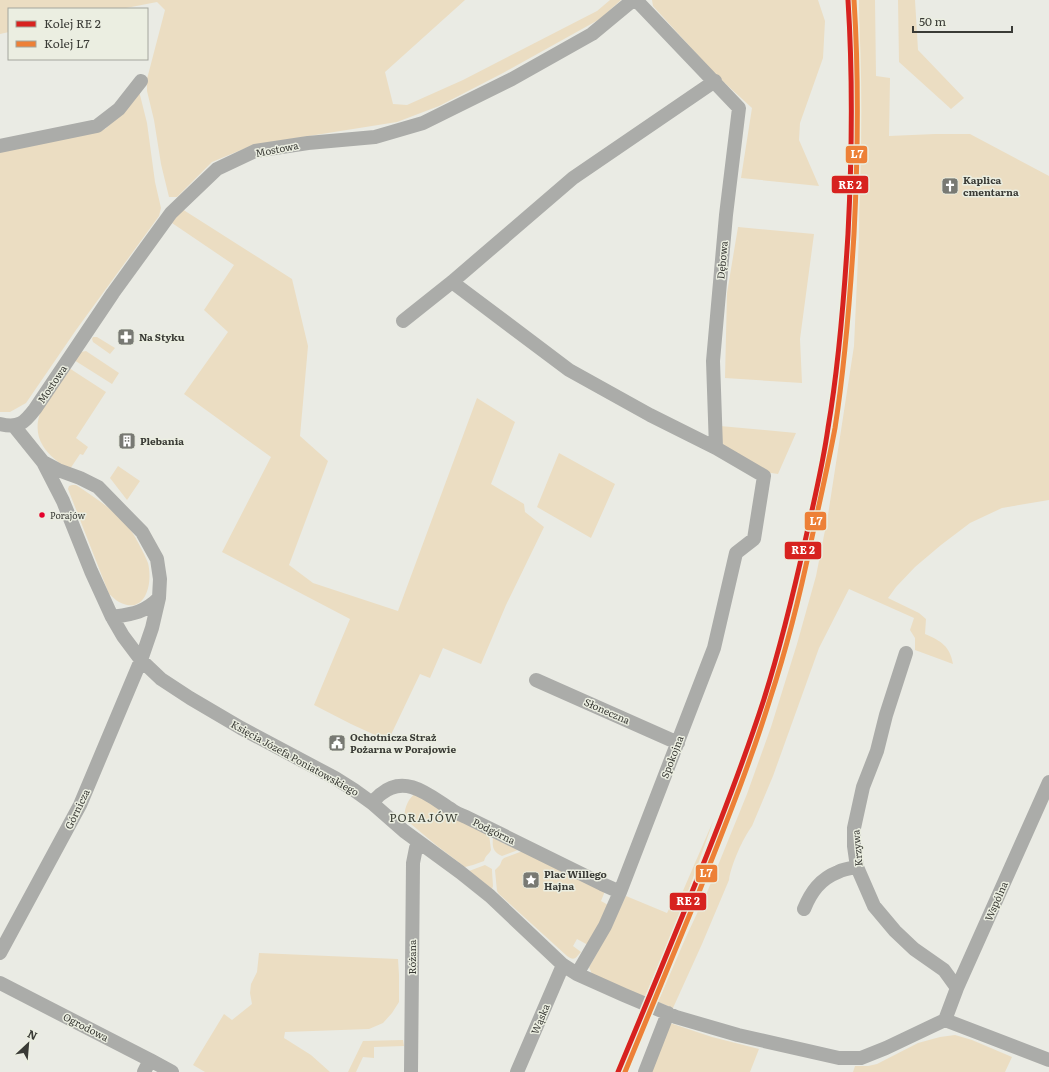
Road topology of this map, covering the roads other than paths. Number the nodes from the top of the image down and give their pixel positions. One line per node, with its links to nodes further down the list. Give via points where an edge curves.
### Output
1 (633, 0): 9 (street, Mostowa, via 592,34 512,79 423,123 375,137 255,151 217,169 171,213 113,293 35,409 22,423)
2 (636, 0): 4 (street, Dębowa)
3 (141, 81): 5 (street, via 119,109 97,126)
4 (715, 81): 6 (street, via 573,178); 10 (street, Dębowa, via 739,108 713,361)
5 (0, 146)
6 (452, 282): 7 (street); 10 (street, via 569,370)
7 (403, 321)
8 (0, 424): 9 (street)
9 (14, 426): 11 (street, Księcia Józefa Poniatowskiego)
10 (716, 448): 17 (street, Spokojna, via 764,476 754,538 736,553 714,648)
11 (43, 462): 12 (street, Górnicza, via 98,487 142,532 157,559); 13 (street, Księcia Józefa Poniatowskiego, via 63,501)
12 (159, 598): 13 (street, via 142,611); 15 (street, Górnicza)
13 (112, 617): 15 (street, Księcia Józefa Poniatowskiego)
14 (906, 653): 21 (street, Krzywa, via 877,751 863,787 854,828)
15 (141, 660): 19 (street, Księcia Józefa Poniatowskiego, via 161,679 184,694 241,728 335,778); 24 (street, Górnicza, via 80,805)
16 (536, 680): 17 (street, Słoneczna)
17 (678, 743): 22 (street, Spokojna)
18 (1049, 782): 28 (street, Wspólna)
19 (372, 803): 20 (street, Księcia Józefa Poniatowskiego); 22 (street, Podgórna, via 389,789 410,786 452,810)
20 (419, 843): 25 (street, Księcia Józefa Poniatowskiego, via 490,896); 34 (street, Różana, via 413,863)
21 (857, 867): 23 (street, via 838,872 824,880 813,891); 28 (street, Krzywa, via 874,906 882,916 914,949 944,970)
22 (620, 892): 26 (street, Spokojna, via 605,926)
23 (804, 910)
24 (0, 953)
25 (563, 965): 26 (street, Księcia Józefa Poniatowskiego); 35 (street, Wąska)
26 (577, 974): 29 (street, Księcia Józefa Poniatowskiego)
27 (0, 984): 32 (street, Ogrodowa)
28 (957, 988): 30 (street, Wspólna)
29 (668, 1014): 30 (street, Księcia Józefa Poniatowskiego, via 738,1035 839,1058 862,1058); 36 (street)
30 (945, 1020): 31 (street)
31 (1049, 1060)
32 (147, 1066): 33 (street, Ogrodowa)
33 (172, 1072)
34 (411, 1072)
35 (517, 1072)
36 (645, 1072)

